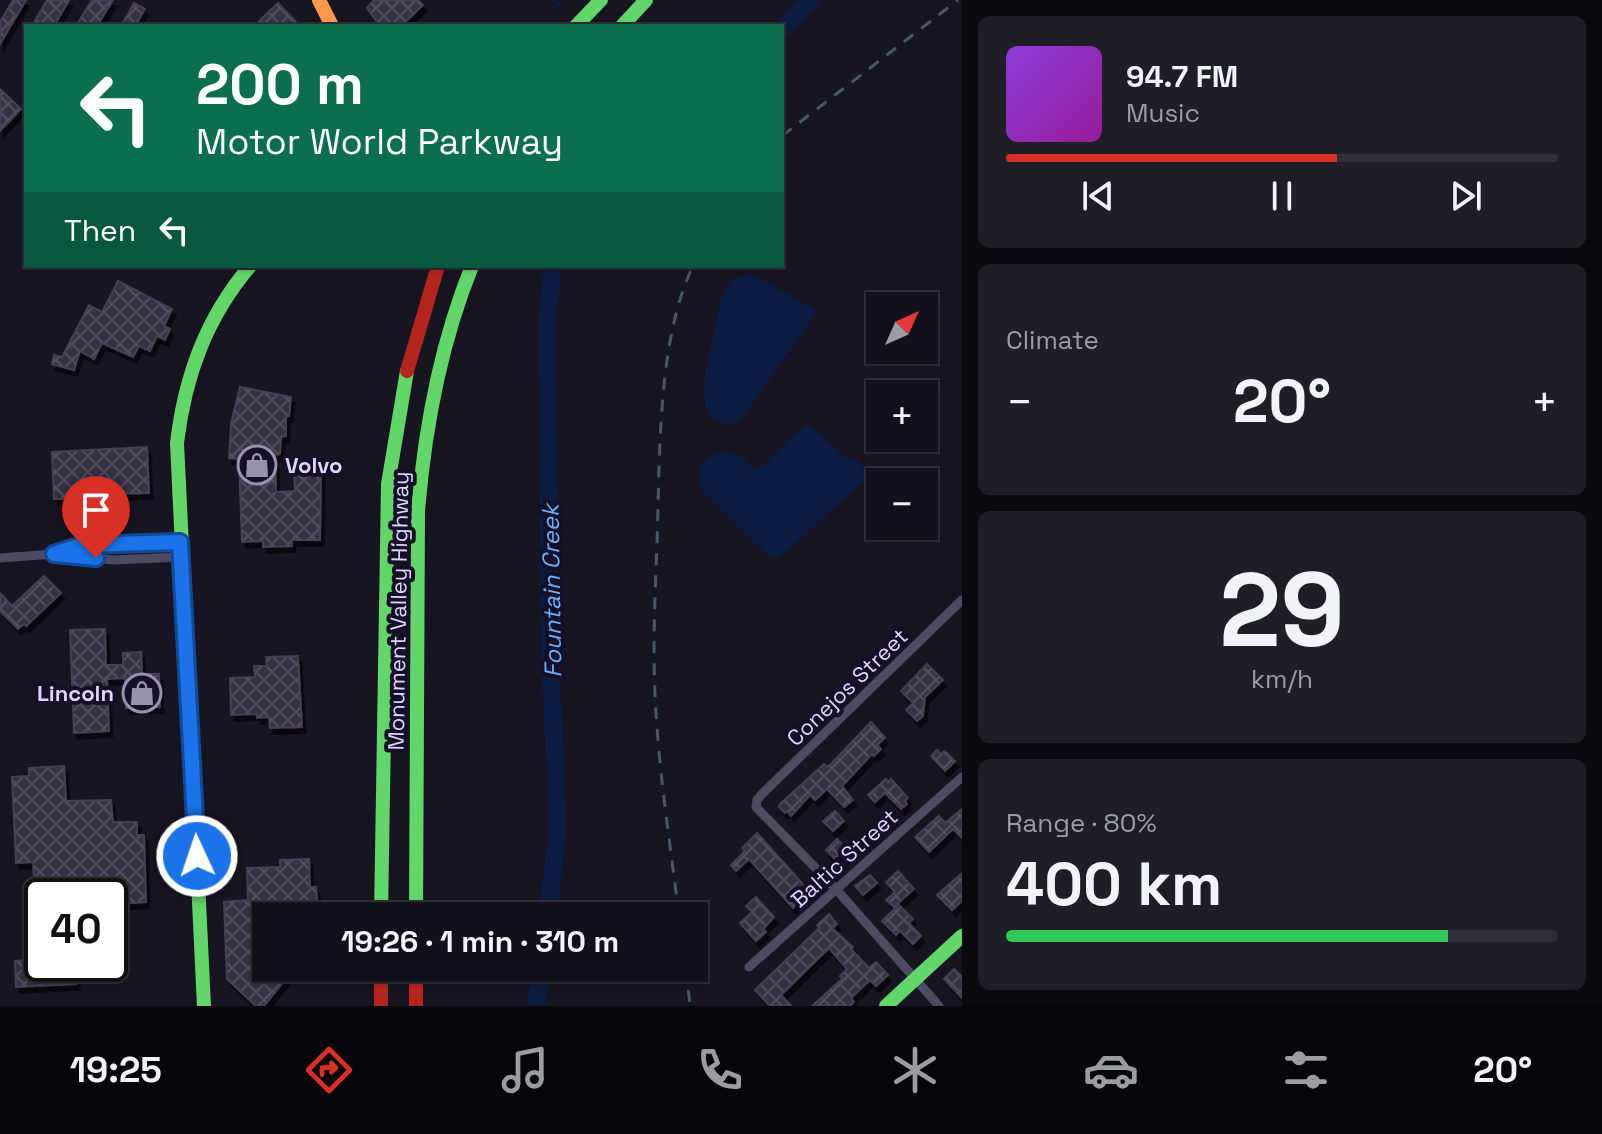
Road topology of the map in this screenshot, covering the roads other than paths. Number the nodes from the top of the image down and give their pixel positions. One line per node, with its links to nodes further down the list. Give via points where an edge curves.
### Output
1 (319, 0): 4 (main road)
2 (601, 0): 5 (main road)
3 (645, 2): 6 (main road)
4 (331, 24)
5 (578, 24)
6 (624, 24)
7 (248, 268): 10 (main road, via 204,334 184,392 177,443)
8 (437, 268): 17 (main road, Monument Valley Highway, via 408,366 388,484)
9 (471, 268): 18 (main road, Monument Valley Highway, via 437,373 422,464)
10 (180, 542): 11 (street, via 81,545); 12 (main road)
11 (54, 554): 12 (street, via 113,560); 13 (street)
12 (181, 557): 24 (main road)
13 (0, 558)
14 (962, 600): 16 (street, Conejos Street, via 757,800 756,807)
15 (962, 777): 16 (street, Baltic Street)
16 (836, 889): 20 (street, Baltic Street); 21 (street)
17 (381, 902)
18 (416, 902)
19 (962, 936): 21 (main road)
20 (749, 967)
21 (915, 980): 27 (main road); 28 (street)
22 (381, 982): 25 (main road)
23 (416, 982): 26 (main road)
24 (204, 1006)
25 (381, 1006)
26 (416, 1006)
27 (886, 1006)
28 (939, 1006)

